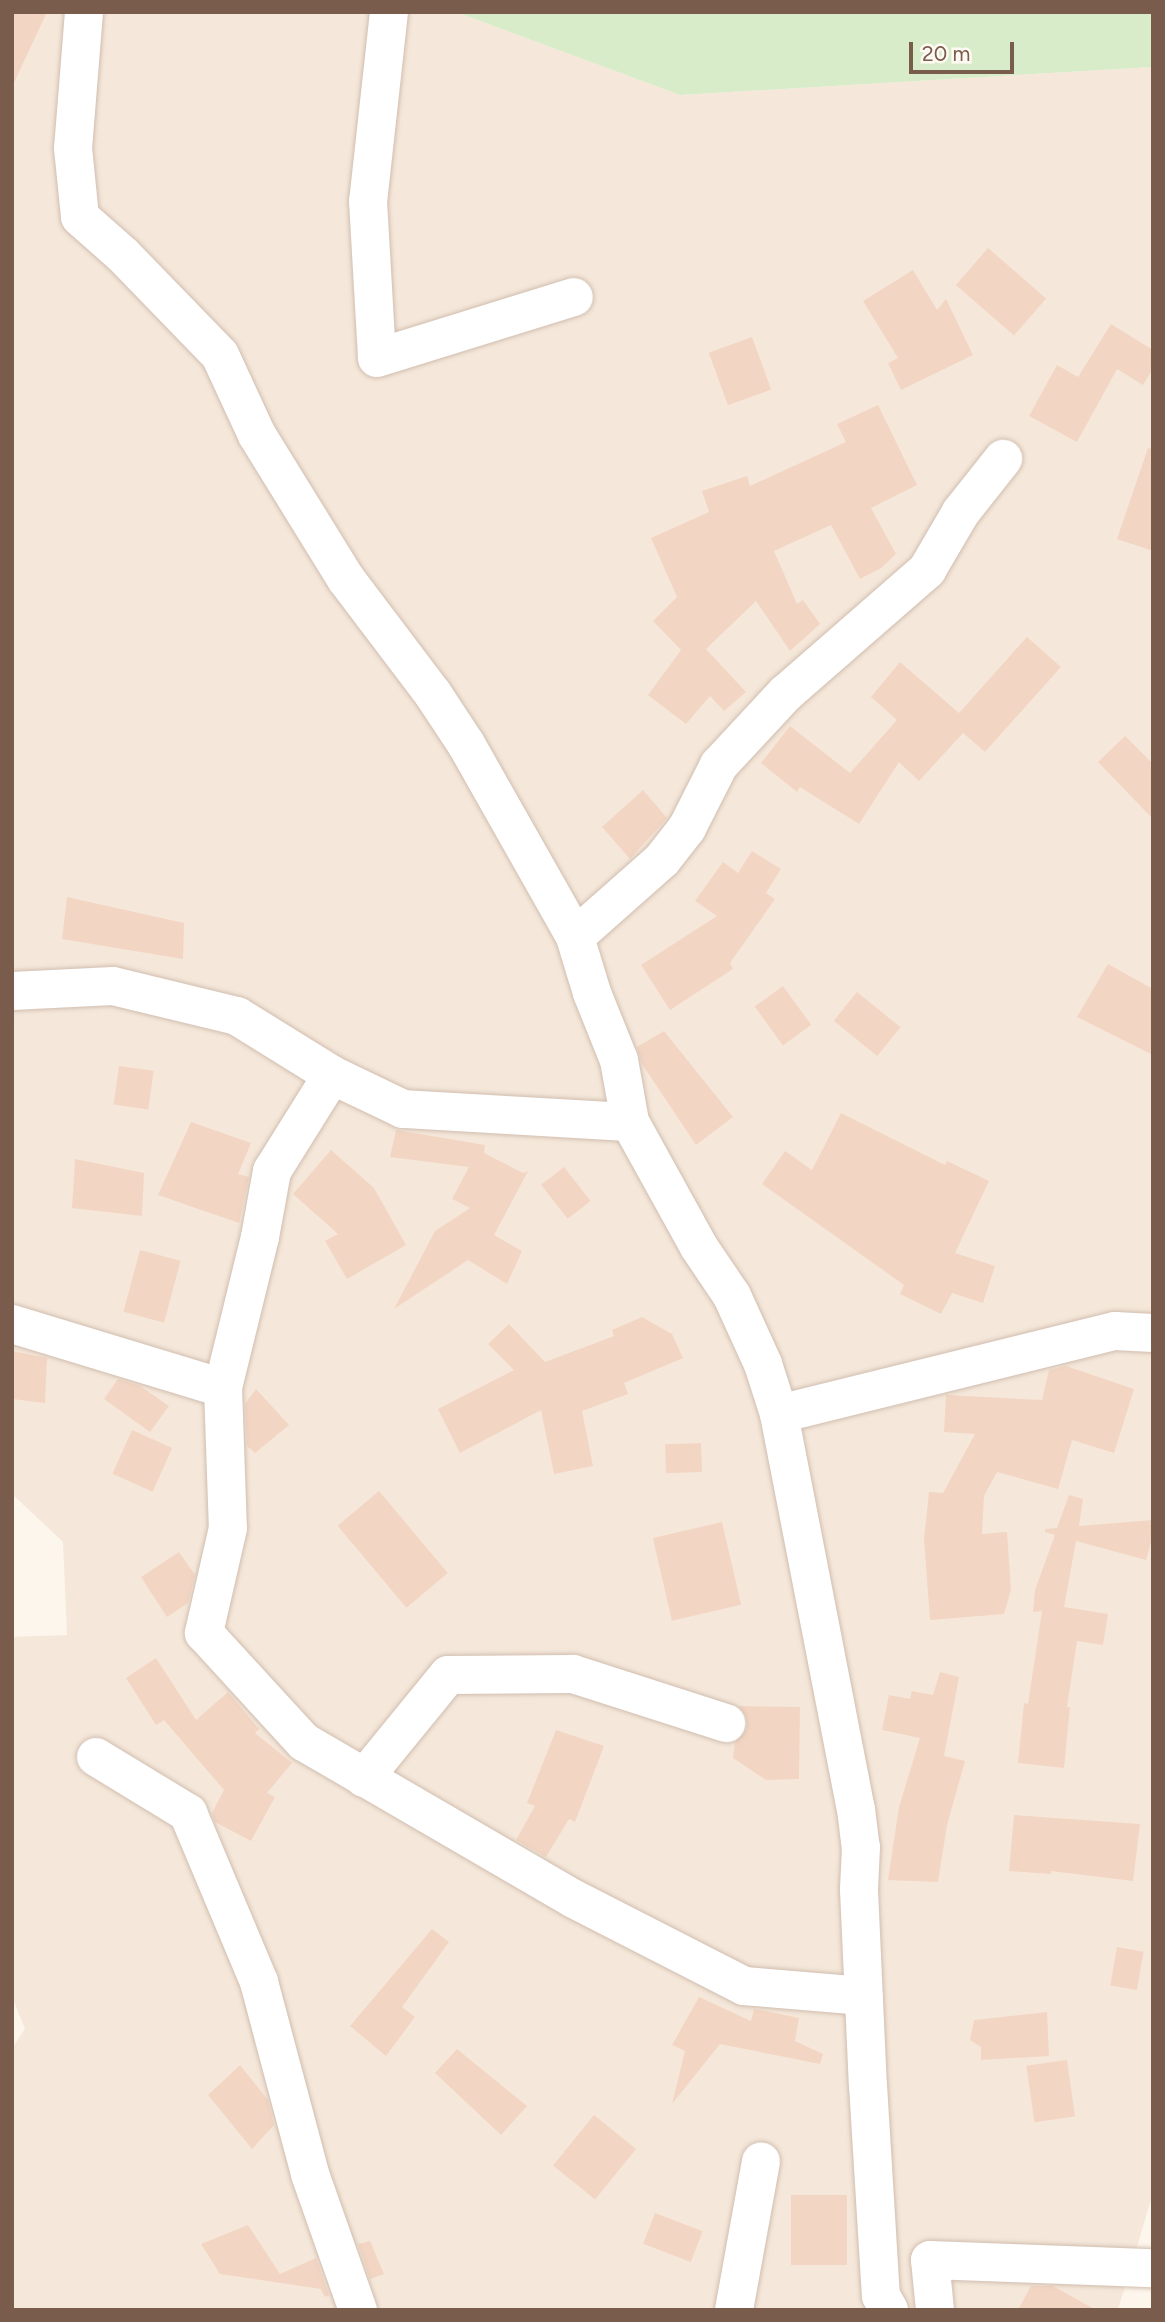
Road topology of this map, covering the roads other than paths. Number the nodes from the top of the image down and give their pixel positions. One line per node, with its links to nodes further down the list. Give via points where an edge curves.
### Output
1 (84, 12): 5 (street, via 73,148 80,217 220,355 257,436 346,579 466,744)
2 (389, 12): 3 (street, via 368,201 377,358)
3 (574, 298)
4 (1003, 459): 5 (street, via 961,512 927,570 785,694 719,765 687,828 662,860)
5 (575, 937): 8 (street, via 619,1060)
6 (12, 991): 7 (street, via 113,986 237,1016)
7 (332, 1076): 8 (street, via 403,1109); 11 (street, via 272,1171)
8 (630, 1122): 12 (street, via 699,1247 732,1296)
9 (12, 1324): 11 (street)
10 (1153, 1333): 12 (street, via 1115,1331)
11 (223, 1388): 15 (street, via 228,1528 204,1633 304,1742)
12 (779, 1414): 16 (street, via 856,1810)
13 (726, 1723): 15 (street, via 573,1674 448,1675)
14 (96, 1758): 19 (street, via 188,1813 259,1982 310,2174)
15 (364, 1778): 16 (street, via 574,1899 744,1986)
16 (864, 1996): 21 (street, via 881,2296)
17 (761, 2161): 20 (street)
18 (1153, 2268): 22 (street, via 930,2260)
19 (358, 2310)
20 (734, 2310)
21 (889, 2310)
22 (934, 2310)

